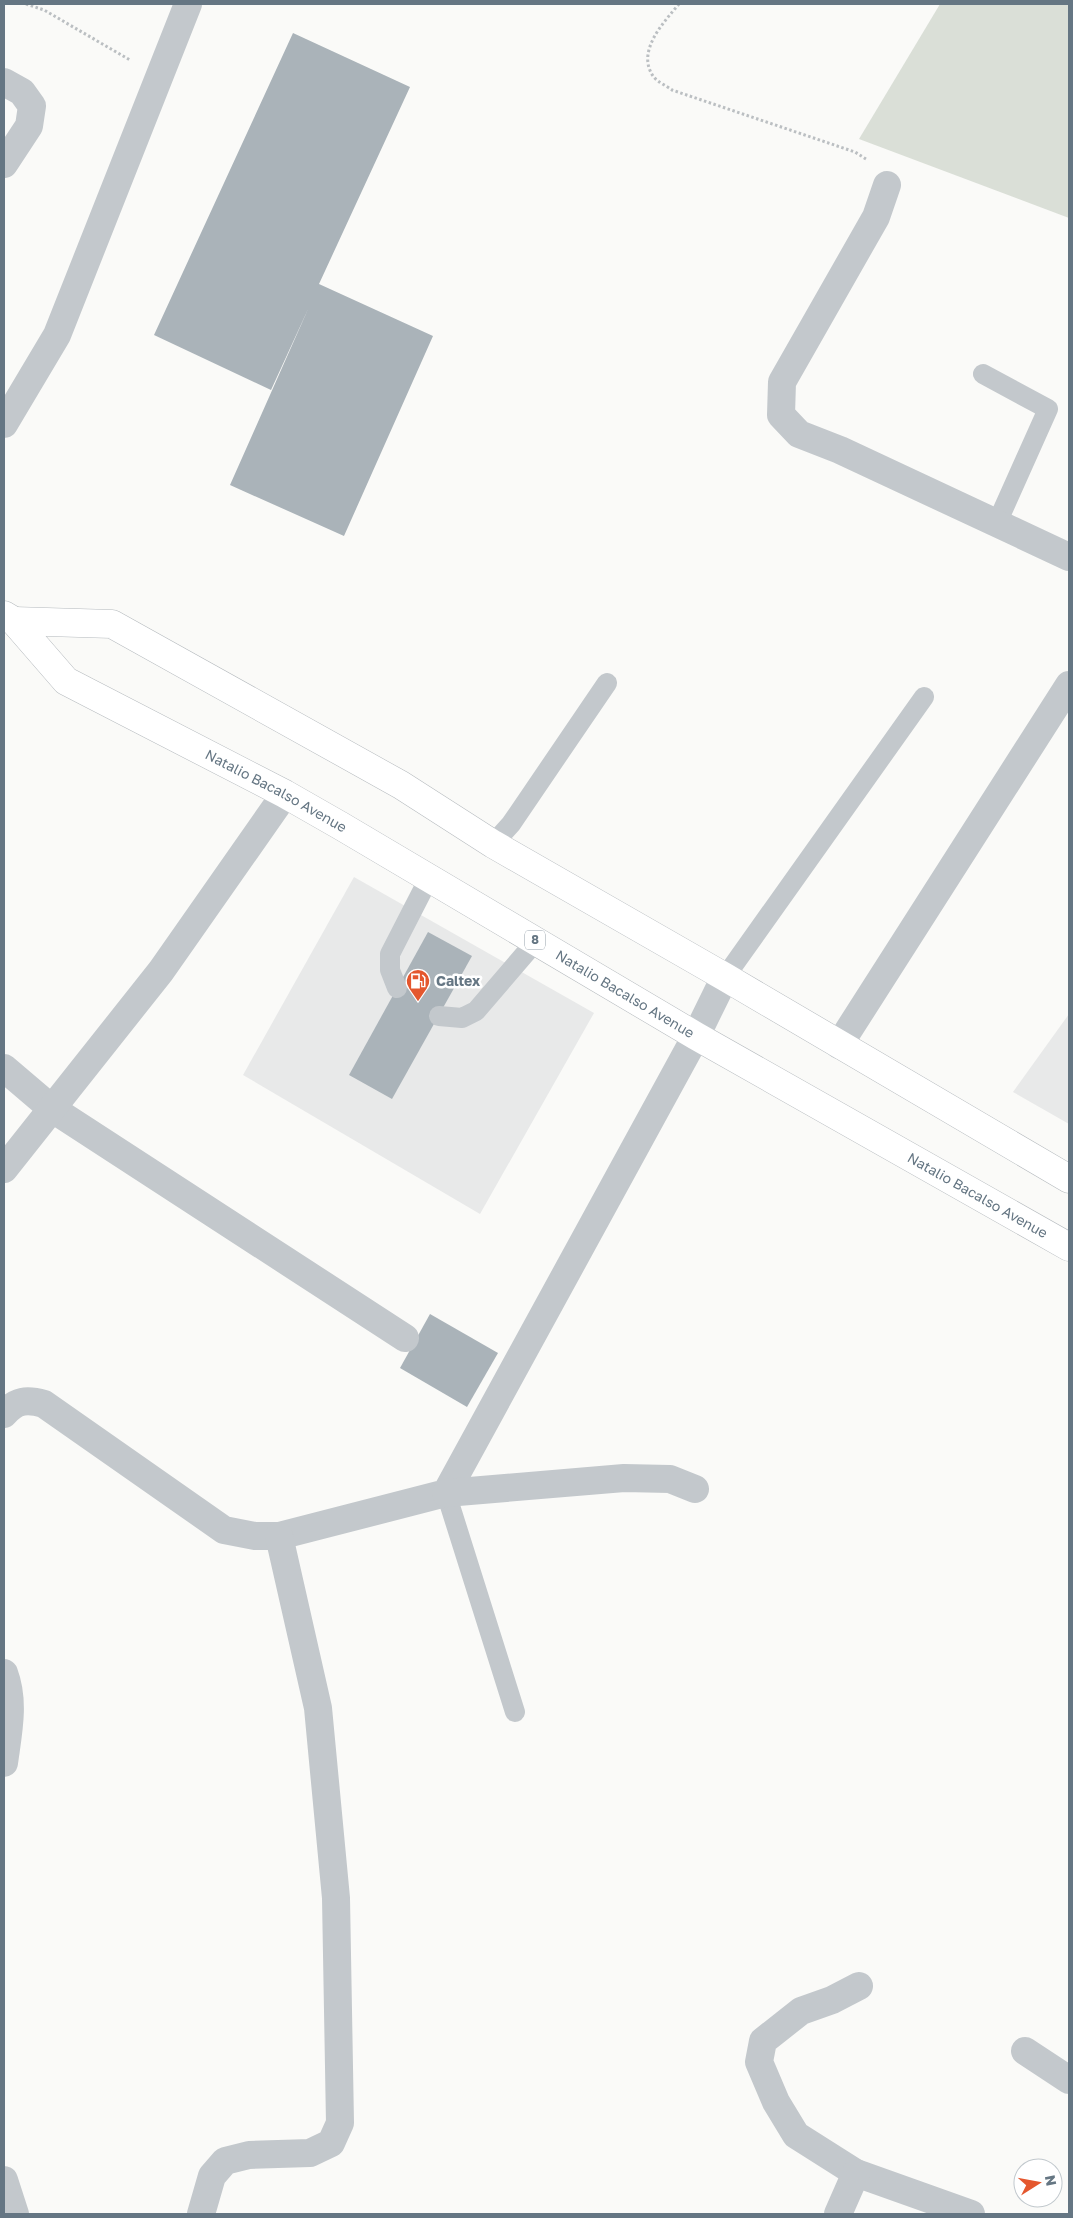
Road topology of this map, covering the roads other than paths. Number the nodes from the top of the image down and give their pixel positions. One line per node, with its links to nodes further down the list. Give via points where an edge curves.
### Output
1 (182, 6): 6 (street, via 159,77 57,335)
2 (4, 82): 3 (street, via 22,92 32,106 29,126)
3 (4, 164)
4 (887, 185): 7 (street, via 876,217 782,382 781,415 799,434)
5 (983, 374): 7 (lane, via 1048,408)
6 (4, 424)
7 (997, 523): 8 (street)
8 (1069, 557)
9 (9, 618): 13 (main road, Natalio Bacalso Avenue / 8, via 66,681); 14 (main road, Natalio Bacalso Avenue / 8, via 112,624 401,785)
10 (606, 683): 14 (lane, via 511,824)
11 (1069, 685): 21 (street)
12 (924, 697): 17 (lane)
13 (285, 794): 15 (main road, Natalio Bacalso Avenue / 8); 23 (street, via 161,971)
14 (493, 844): 17 (main road, Natalio Bacalso Avenue / 8)
15 (428, 878): 16 (main road, Natalio Bacalso Avenue / 8); 18 (lane, via 390,954 390,970)
16 (536, 941): 19 (lane, via 476,1011 462,1018); 20 (main road, Natalio Bacalso Avenue / 8)
17 (725, 976): 20 (street); 21 (main road, Natalio Bacalso Avenue / 8)
18 (397, 988)
19 (439, 1016)
20 (696, 1036): 26 (main road, Natalio Bacalso Avenue / 8); 30 (street)
21 (839, 1045): 25 (main road, Natalio Bacalso Avenue / 8)
22 (4, 1068): 23 (street)
23 (51, 1108): 24 (street); 27 (street)
24 (4, 1169)
25 (1069, 1179)
26 (1069, 1248)
27 (405, 1338)
28 (4, 1414): 31 (street, via 11,1405 28,1400 44,1404 224,1530 255,1536)
29 (695, 1489): 30 (street, via 670,1479 624,1478)
30 (446, 1493): 31 (street); 33 (lane)
31 (279, 1536): 41 (street, via 319,1718 336,1898 340,2123 331,2143 310,2153 249,2155 225,2161 212,2176)
32 (4, 1673): 34 (street, via 9,1686 10,1718)
33 (516, 1712)
34 (4, 1763)
35 (858, 1986): 38 (street, via 801,2011 763,2041 759,2062 776,2102 796,2135)
36 (1025, 2051): 37 (street)
37 (1069, 2080)
38 (856, 2173): 42 (street); 43 (street)
39 (4, 2180): 40 (street)
40 (15, 2214)
41 (201, 2214)
42 (838, 2214)
43 (971, 2214)

